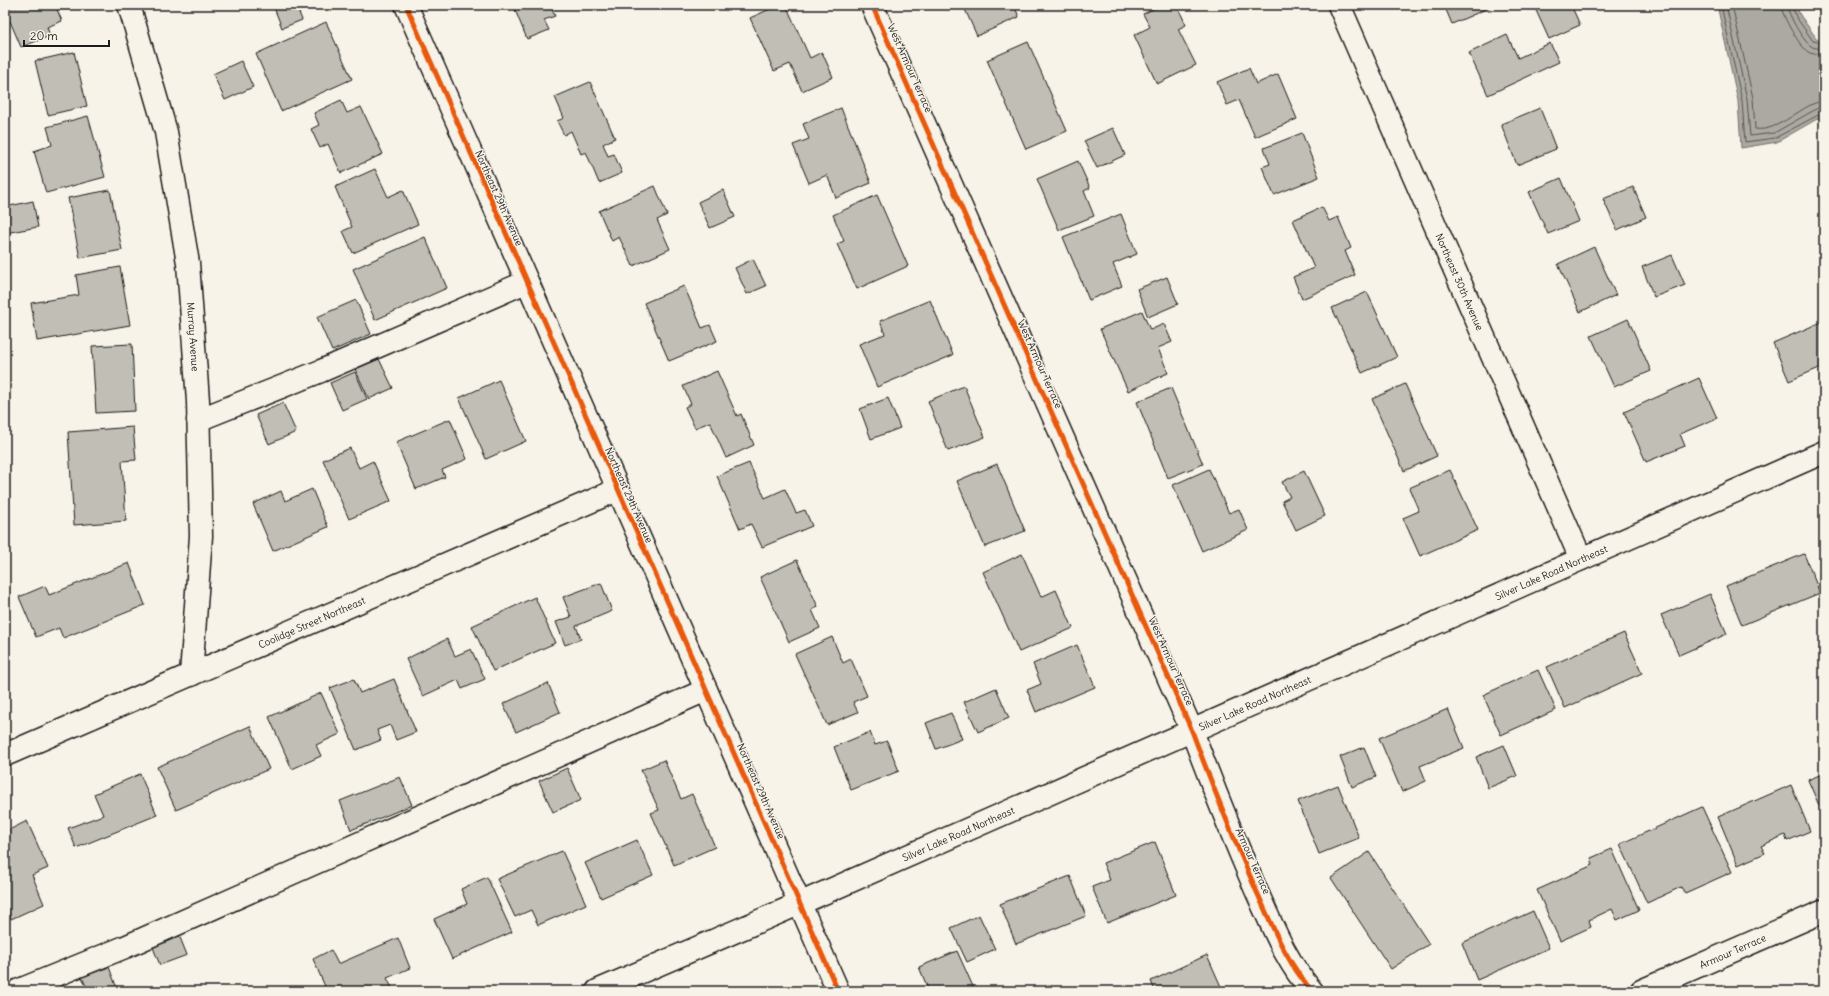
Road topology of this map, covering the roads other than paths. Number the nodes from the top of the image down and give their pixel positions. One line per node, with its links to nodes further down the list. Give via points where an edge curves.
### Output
1 (129, 5): 6 (street, Murray Avenue, via 166,132 188,263)
2 (406, 5): 5 (street, Northeast 29th Avenue)
3 (872, 5): 12 (street, West Armour Terrace)
4 (1339, 5): 9 (street, Northeast 30th Avenue)
5 (526, 282): 6 (street, via 329,368); 8 (street, Northeast 29th Avenue)
6 (198, 420): 10 (street, Murray Avenue, via 201,536)
7 (1824, 452): 9 (street, Silver Lake Road Northeast)
8 (618, 490): 10 (street, Coolidge Street Northeast); 11 (street, Northeast 29th Avenue)
9 (1581, 559): 12 (street, Silver Lake Road Northeast)
10 (191, 675): 13 (street, Coolidge Street Northeast)
11 (706, 690): 14 (street, Northeast 29th Avenue); 16 (street)
12 (1192, 731): 14 (street, Silver Lake Road Northeast); 19 (street, Armour Terrace, via 1227,823 1279,942 1300,978)
13 (5, 755)
14 (801, 903): 17 (street, Silver Lake Road Northeast); 18 (street, Northeast 29th Avenue)
15 (1824, 911): 20 (street, Armour Terrace)
16 (17, 991)
17 (597, 991)
18 (838, 991)
19 (1312, 991)
20 (1641, 991)

